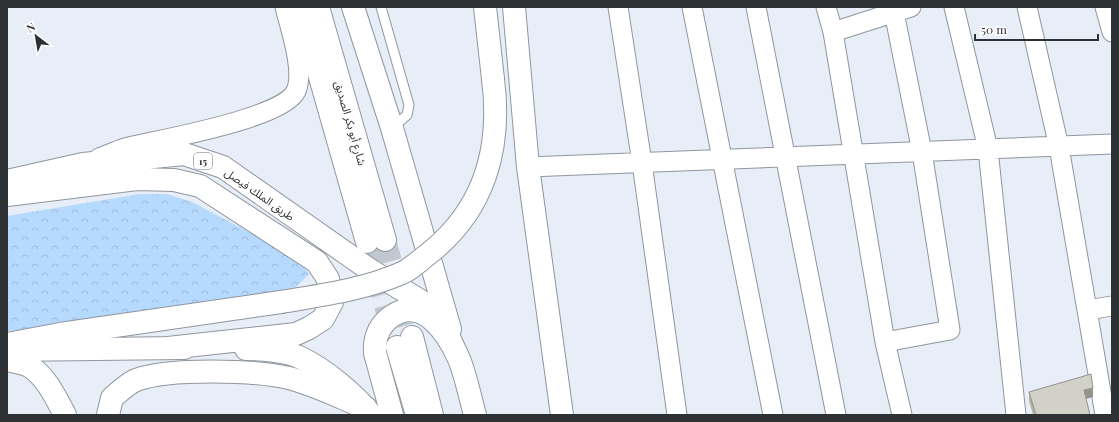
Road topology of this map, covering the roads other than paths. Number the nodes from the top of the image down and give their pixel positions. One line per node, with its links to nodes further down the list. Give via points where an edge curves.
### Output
1 (285, 7): 26 (street, via 300,72 296,91 286,101 261,114 124,149)
2 (300, 7): 3 (main road, شارع أبو بكر الصديق, via 376,241)
3 (318, 7)
4 (353, 7): 18 (main road)
5 (381, 7): 18 (lane, via 409,106 407,115)
6 (486, 7): 34 (main road, bridge, via 496,102 495,133 489,163 480,190 465,218 443,243 403,272 361,288)
7 (514, 7): 28 (main road)
8 (618, 7): 27 (street)
9 (692, 7): 25 (street)
10 (756, 7): 24 (street)
11 (826, 7): 16 (street)
12 (954, 7): 21 (street)
13 (1027, 7): 20 (street)
14 (1105, 7): 17 (street)
15 (899, 9): 16 (street); 22 (street)
16 (833, 32): 23 (street)
17 (1112, 32)
18 (392, 128): 37 (main road)
19 (1112, 144): 20 (street)
20 (1058, 147): 21 (street); 32 (street)
21 (988, 149): 22 (street); 52 (street)
22 (922, 152): 23 (street); 33 (street, via 950,330)
23 (853, 155): 24 (street); 33 (street)
24 (785, 158): 25 (street); 50 (street)
25 (723, 160): 27 (street); 49 (street)
26 (83, 164): 29 (main road, طريق الملك فيصل / 15); 37 (main road, طريق الملك فيصل / 15, via 184,154 223,167 370,270 437,310)
27 (642, 164): 28 (street); 48 (street)
28 (528, 167): 47 (main road)
29 (7, 181)
30 (7, 194): 35 (main road, via 137,179 174,180 200,186 317,262 328,278 332,302 329,311 323,319 296,334)
31 (1112, 306): 32 (street)
32 (1087, 310): 39 (street)
33 (885, 342): 51 (street)
34 (7, 344)
35 (168, 348): 36 (main road); 40 (main road, via 262,349 300,357 329,376)
36 (7, 350)
37 (459, 359): 43 (main road, via 442,330 430,317 413,310 399,313 387,320 381,326 375,353); 46 (main road)
38 (7, 360): 41 (main road, via 28,366 42,378)
39 (1107, 390): 53 (street)
40 (368, 412): 42 (main road, via 311,385 289,378 256,373 205,373 156,375 135,381 112,398)
41 (65, 415)
42 (108, 415)
43 (392, 415)
44 (417, 415): 45 (main road, via 405,342)
45 (432, 415)
46 (475, 415)
47 (562, 415)
48 (677, 415)
49 (773, 415)
50 (836, 415)
51 (902, 415)
52 (1016, 415)
53 (1105, 415)

